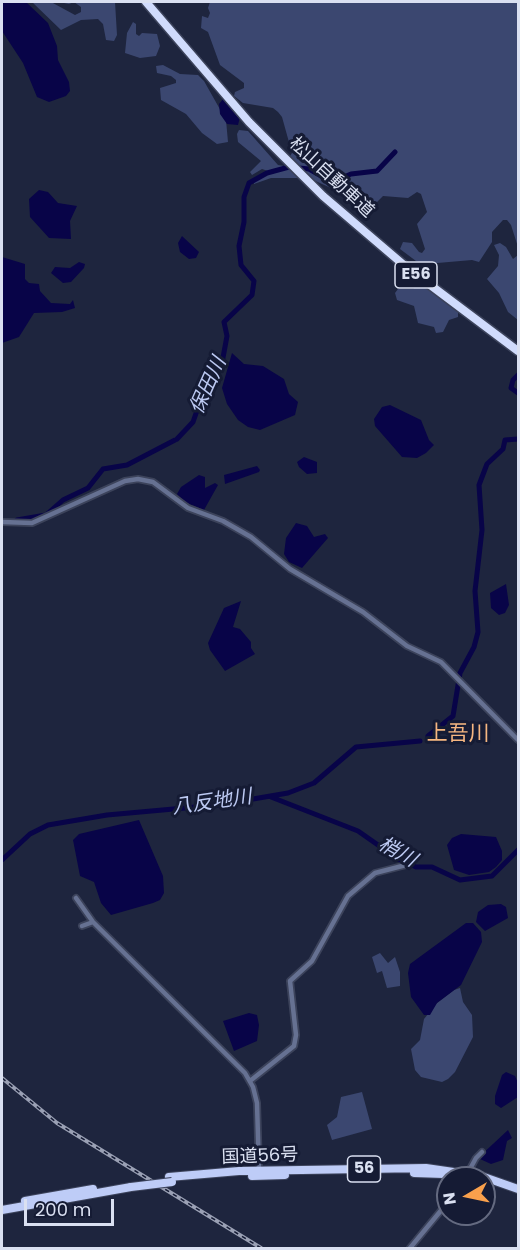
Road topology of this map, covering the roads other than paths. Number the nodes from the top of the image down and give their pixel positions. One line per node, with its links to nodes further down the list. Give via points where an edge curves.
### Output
1 (146, 2): 2 (highway, 松山自動車道 / E56, via 218,87 323,196 414,273)
2 (516, 349)
3 (2, 522): 4 (street, via 32,523 125,481 153,482 188,508 251,537 290,569 363,612 406,646 441,662)
4 (519, 740)
5 (406, 865): 9 (street, via 375,873 348,896 312,961 290,981 294,1046)
6 (76, 898): 7 (street)
7 (93, 922): 8 (street); 9 (street)
8 (82, 926)
9 (249, 1081): 12 (street, via 257,1103)
10 (482, 1152): 11 (street)
11 (472, 1166)
12 (259, 1173): 13 (highway, 国道56号 / 56); 15 (highway, 国道56号 / 56)
13 (436, 1175)
14 (496, 1184): 17 (highway, 国道56号 / 56)
15 (130, 1185): 19 (highway, 国道56号 / 56); 20 (highway, 国道56号 / 56)
16 (496, 1186): 18 (highway)
17 (519, 1189)
18 (519, 1194)
19 (2, 1205)
20 (2, 1210)
21 (436, 1217): 22 (street)
22 (410, 1248)

